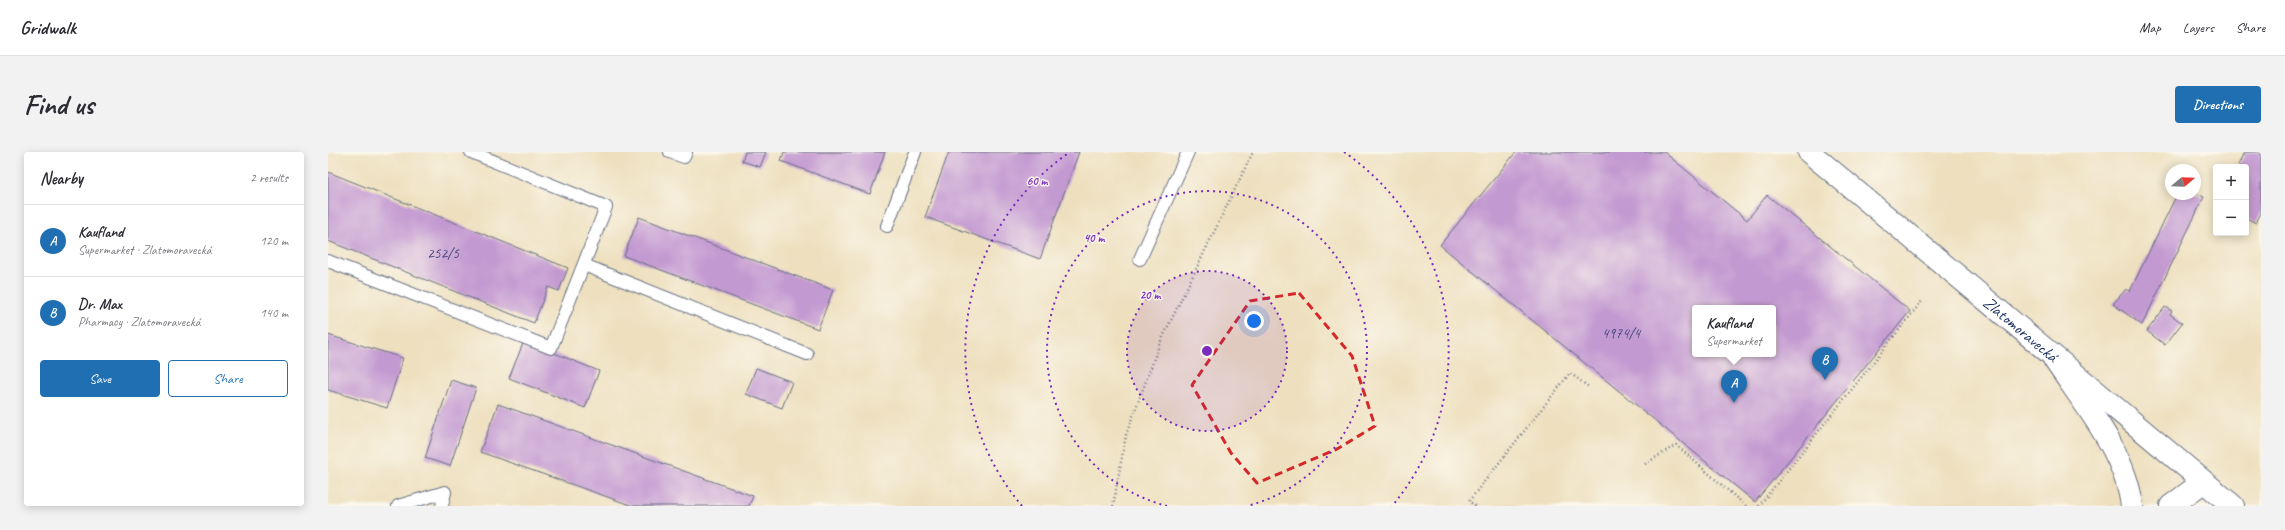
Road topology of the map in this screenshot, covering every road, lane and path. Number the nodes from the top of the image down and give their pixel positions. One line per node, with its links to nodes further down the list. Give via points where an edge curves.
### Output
1 (471, 152): 11 (lane, via 606,207)
2 (670, 152): 3 (lane, via 684,157)
3 (686, 152)
4 (915, 152): 8 (lane)
5 (1188, 152): 9 (lane)
6 (1253, 152): 20 (path, via 1160,343 1126,435)
7 (1809, 152): 14 (main road, Zlatomoravecká)
8 (887, 226)
9 (1140, 259)
10 (328, 261): 11 (lane, via 551,348)
11 (584, 265): 13 (lane)
12 (1922, 301): 23 (path)
13 (807, 354)
14 (2051, 355): 17 (main road, Zlatomoravecká); 24 (main road, via 2116,456 2126,476)
15 (1590, 388): 21 (path, via 1570,373 1469,501)
16 (1645, 464): 22 (path, via 1676,445)
17 (2203, 482): 25 (main road); 26 (main road); 27 (main road, Zlatomoravecká)
18 (398, 506): 19 (lane, via 445,492)
19 (442, 506)
20 (1113, 506)
21 (1475, 506)
22 (1746, 506)
23 (1759, 506)
24 (2132, 506)
25 (2171, 506)
26 (2192, 506)
27 (2233, 506)

